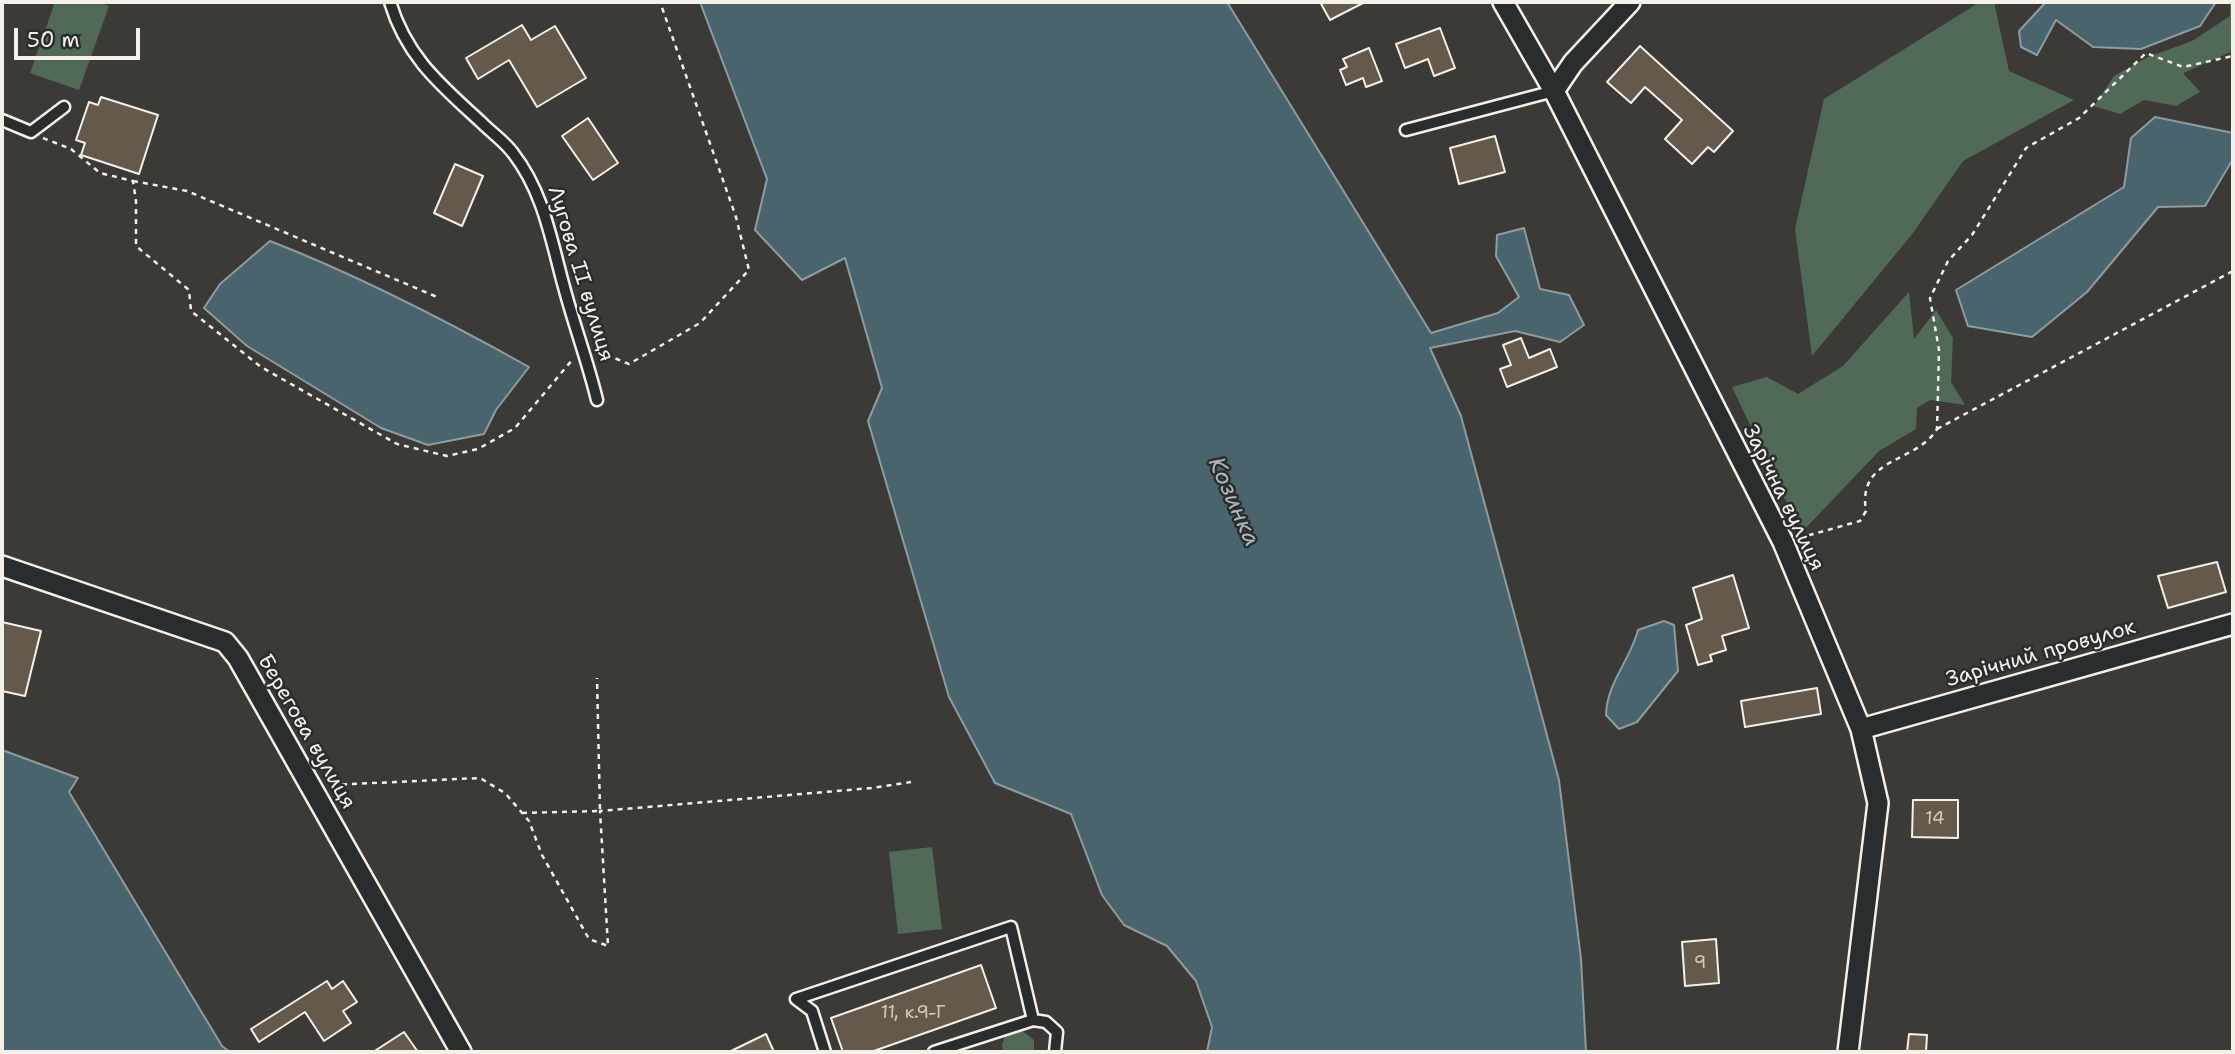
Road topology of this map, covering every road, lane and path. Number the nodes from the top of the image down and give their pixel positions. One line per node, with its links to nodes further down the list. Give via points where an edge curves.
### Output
1 (390, 2): 14 (lane, Лугова II вулиця, via 409,48 431,76 513,151 538,193)
2 (660, 2): 14 (path, via 736,217 748,270 700,323 629,364)
3 (1503, 2): 6 (street, Зарічна вулиця)
4 (1630, 2): 6 (street, via 1573,63)
5 (2233, 56): 16 (path, via 2183,67 2146,53 2078,118 2026,148 1972,235 1948,261 1930,298 1939,350)
6 (1554, 91): 9 (lane); 17 (street, Зарічна вулиця)
7 (64, 107): 10 (lane)
8 (2, 120): 10 (lane)
9 (1406, 130)
10 (30, 132): 11 (path, via 71,149 100,173)
11 (133, 181): 13 (path, via 187,191); 14 (path, via 136,246 189,290 191,311 261,367 397,444 447,456 478,449 515,428)
12 (2233, 271): 16 (path)
13 (437, 297)
14 (584, 346): 15 (lane, Лугова II вулиця)
15 (597, 400)
16 (1937, 429): 17 (path, via 1931,440 1891,461 1869,480 1863,495 1866,511 1860,521)
17 (1783, 542): 21 (street, Зарічна вулиця)
18 (2, 566): 23 (street, Берегова вулиця, via 225,642)
19 (2233, 624): 21 (street, Зарічний провулок)
20 (597, 678): 24 (path)
21 (1861, 729): 31 (street, Зарічна вулиця, via 1878,803)
22 (911, 782): 24 (path)
23 (311, 786): 25 (path, via 480,778 505,793); 27 (street, Берегова вулиця)
24 (600, 811): 25 (path); 25 (path, via 608,946 589,939)
25 (522, 813)
26 (1033, 1020): 28 (lane, via 1011,927 796,999 812,1011); 29 (lane); 30 (lane, via 1046,1022 1057,1032)
27 (461, 1052)
28 (825, 1052)
29 (934, 1052)
30 (1055, 1052)
31 (1848, 1052)

